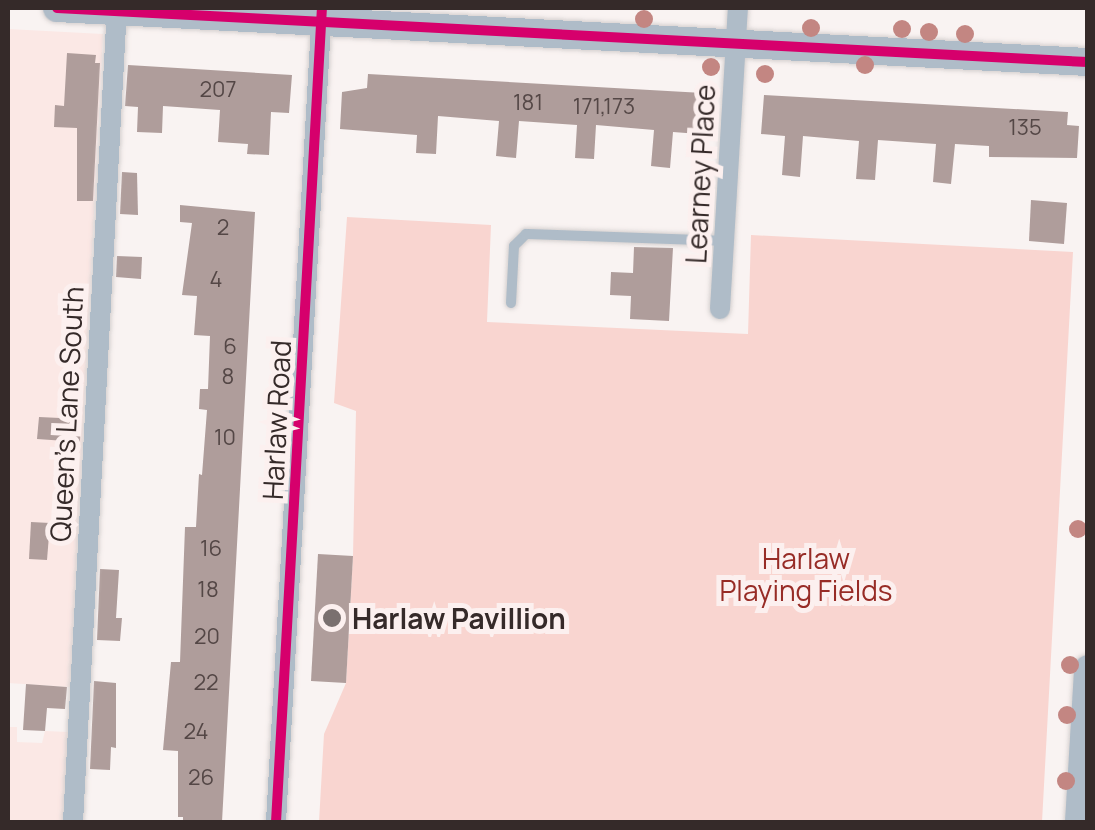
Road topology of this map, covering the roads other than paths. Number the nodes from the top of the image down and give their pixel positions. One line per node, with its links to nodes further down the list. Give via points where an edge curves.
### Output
1 (57, 8): 3 (street)
2 (738, 8): 5 (street, Learney Place)
3 (117, 9): 4 (street); 11 (street, Queen's Lane South)
4 (322, 14): 5 (street); 12 (street, Harlaw Road)
5 (736, 43): 6 (street); 7 (street, Learney Place)
6 (1088, 62)
7 (724, 241): 8 (lane, via 526,234 514,246); 9 (street, Learney Place)
8 (511, 303)
9 (720, 309)
10 (1088, 669): 13 (street)
11 (73, 822)
12 (276, 822)
13 (1080, 822)

